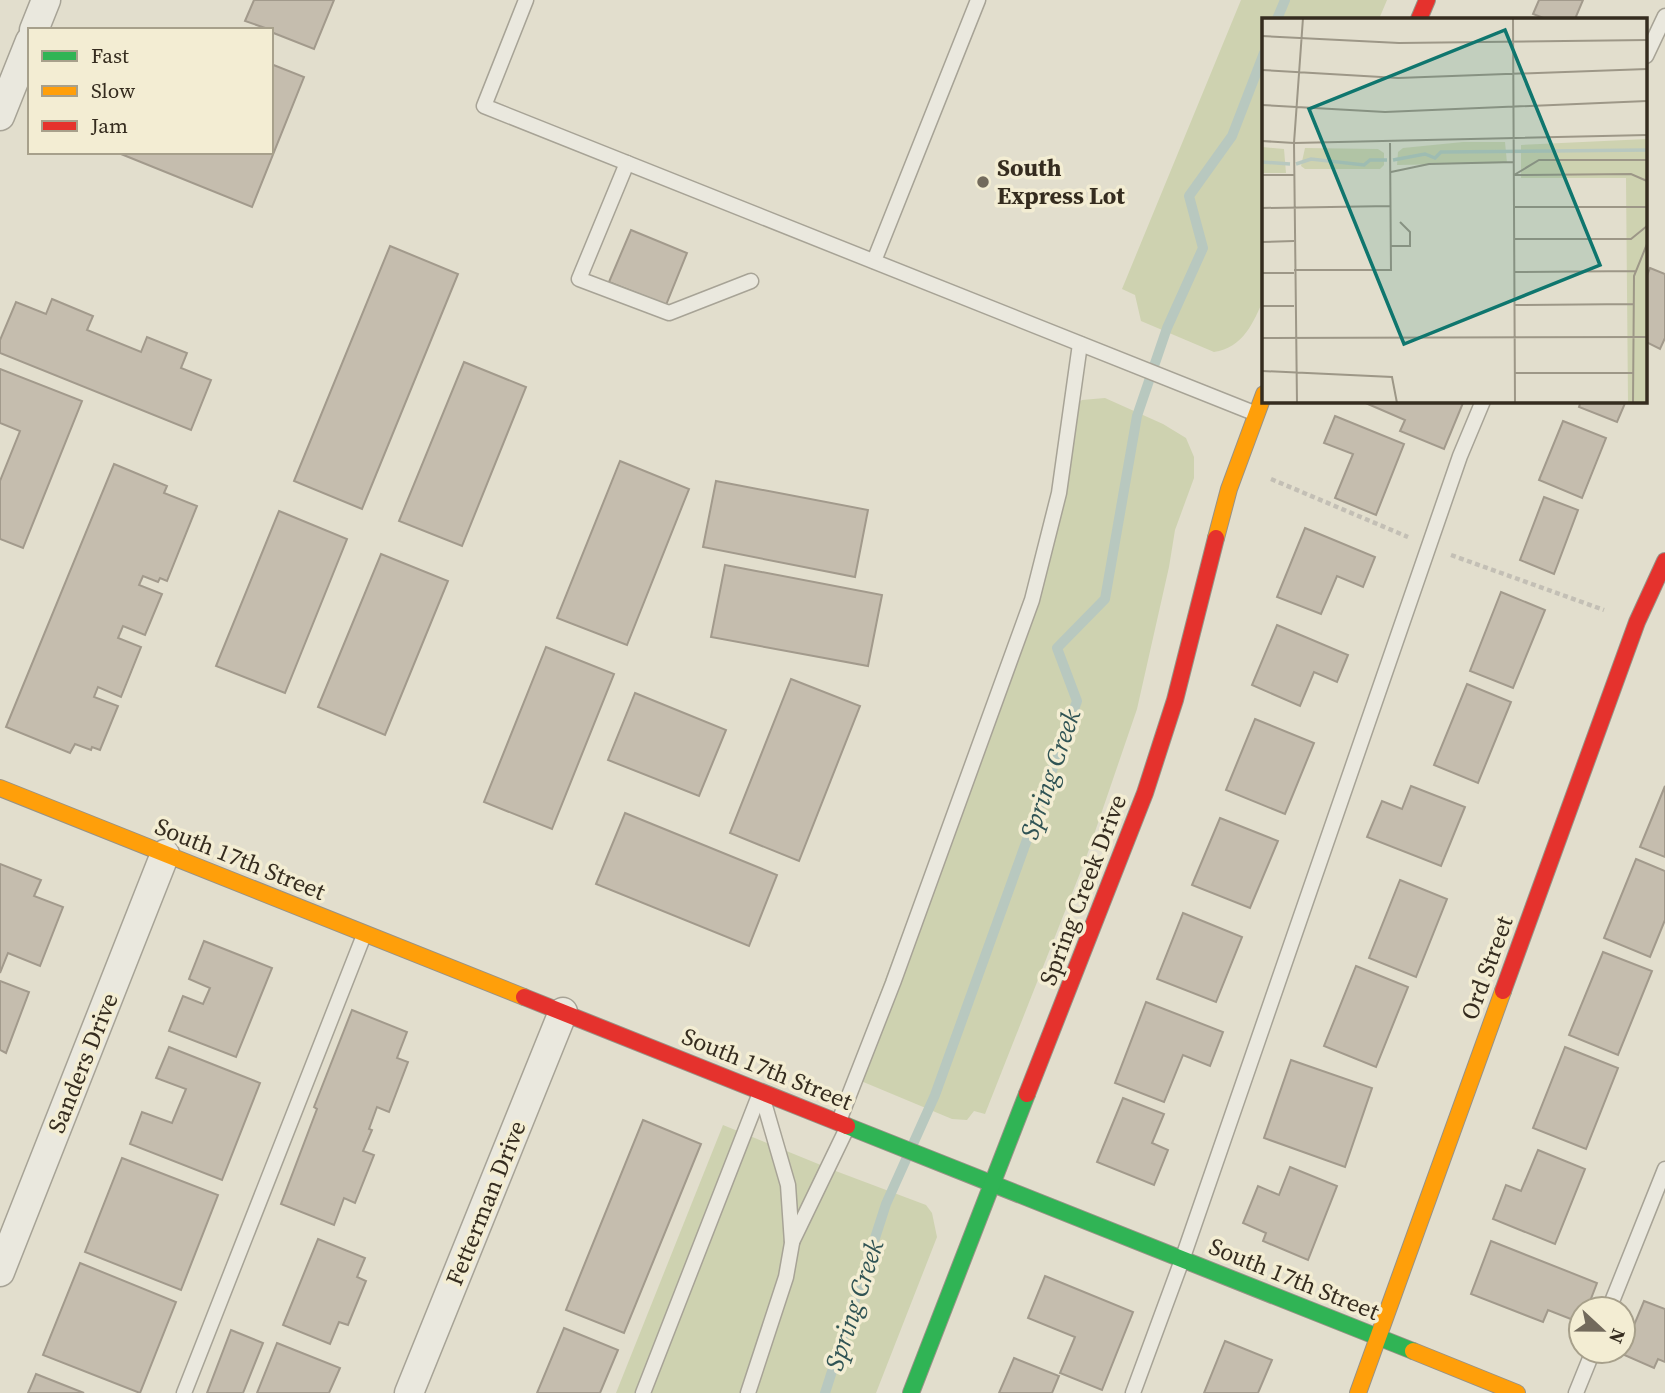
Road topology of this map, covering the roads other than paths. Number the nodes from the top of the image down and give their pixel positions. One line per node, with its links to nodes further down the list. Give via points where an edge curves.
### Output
1 (46, 0): 7 (street)
2 (526, 0): 11 (lane, via 484,106)
3 (978, 0): 12 (lane)
4 (1427, 0): 6 (street)
5 (1665, 16): 9 (lane)
6 (1419, 18)
7 (35, 28)
8 (28, 46): 10 (street)
9 (1648, 52)
10 (0, 116)
11 (627, 163): 12 (lane); 13 (lane, via 579,279 668,313)
12 (874, 261): 14 (lane)
13 (751, 281)
14 (1080, 344): 17 (lane); 24 (lane, via 1059,493 1032,600)
15 (1262, 399): 17 (street, Spring Creek Drive)
16 (1483, 402): 28 (lane)
17 (1256, 414): 26 (street, Spring Creek Drive, via 1229,489 1175,700 1145,793)
18 (1665, 561): 31 (street, Ord Street, via 1637,622)
19 (0, 788): 20 (street, South 17th Street)
20 (165, 854): 21 (street, South 17th Street); 29 (street, Sanders Drive)
21 (365, 934): 22 (street, South 17th Street); 33 (lane)
22 (563, 1012): 23 (street, South 17th Street); 34 (street, Fetterman Drive)
23 (761, 1091): 24 (street, South 17th Street); 27 (lane, via 788,1185); 35 (lane)
24 (843, 1124): 26 (street, South 17th Street); 27 (lane)
25 (1665, 1169): 30 (lane)
26 (993, 1184): 28 (street, South 17th Street); 37 (street, Spring Creek Drive)
27 (792, 1243): 36 (lane, via 786,1277)
28 (1182, 1260): 31 (street, South 17th Street); 38 (lane)
29 (0, 1272)
30 (1615, 1295)
31 (1378, 1338): 39 (street, Ord Street); 40 (street, South 17th Street)
32 (1587, 1365): 41 (lane)
33 (184, 1393)
34 (408, 1393)
35 (643, 1393)
36 (748, 1393)
37 (911, 1393)
38 (1133, 1393)
39 (1358, 1393)
40 (1517, 1393)
41 (1576, 1393)

